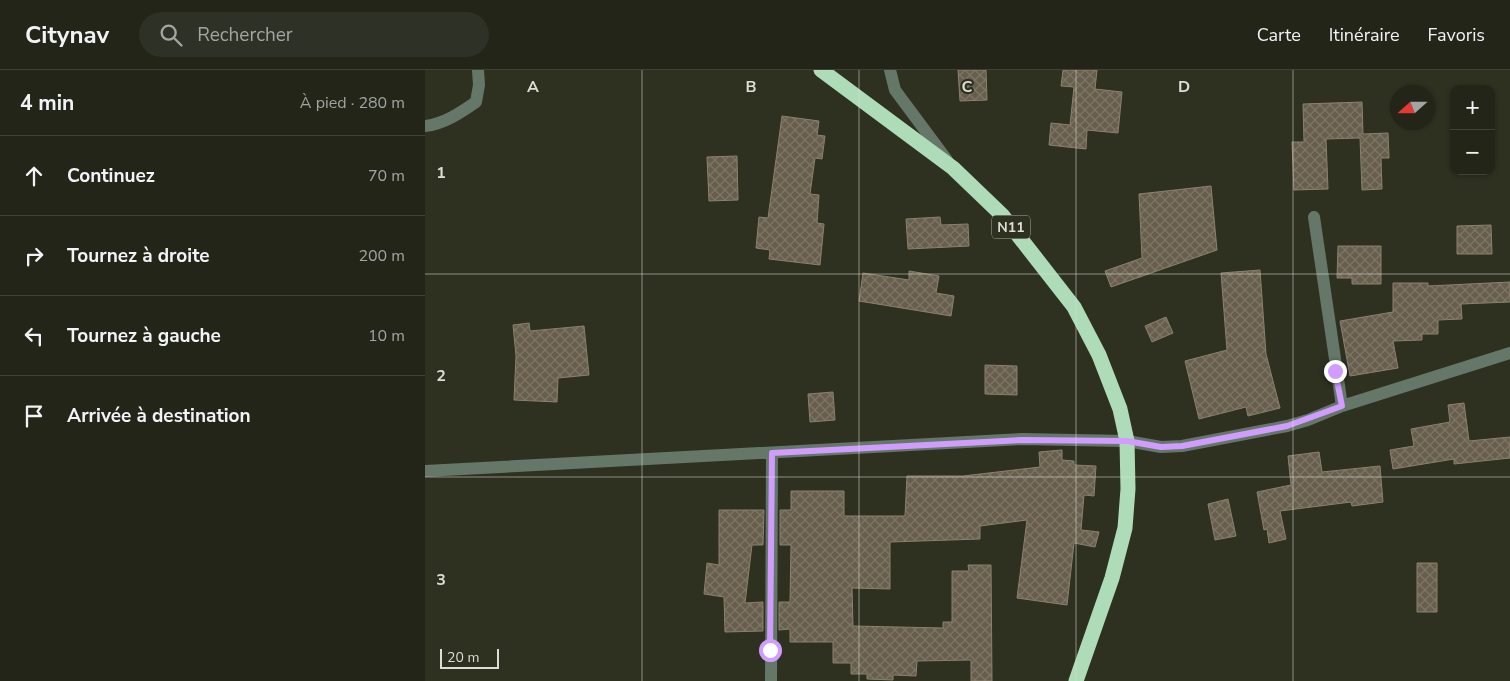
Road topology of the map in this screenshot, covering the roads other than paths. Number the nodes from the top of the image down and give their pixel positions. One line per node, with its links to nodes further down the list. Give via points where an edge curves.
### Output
1 (478, 70): 4 (street, via 475,102 455,116)
2 (821, 70): 5 (highway, N11)
3 (890, 70): 5 (street, via 895,90)
4 (425, 126)
5 (953, 168): 9 (highway, N11, via 1003,216 1073,307 1099,355 1120,409)
6 (1314, 217): 8 (street)
7 (1510, 353): 8 (street)
8 (1342, 406): 9 (street, via 1287,426 1182,446 1161,447)
9 (1127, 441): 10 (street, via 1022,440); 13 (highway, N11, via 1125,528 1112,578)
10 (772, 453): 11 (street); 12 (street)
11 (425, 471)
12 (771, 681)
13 (1076, 681)

